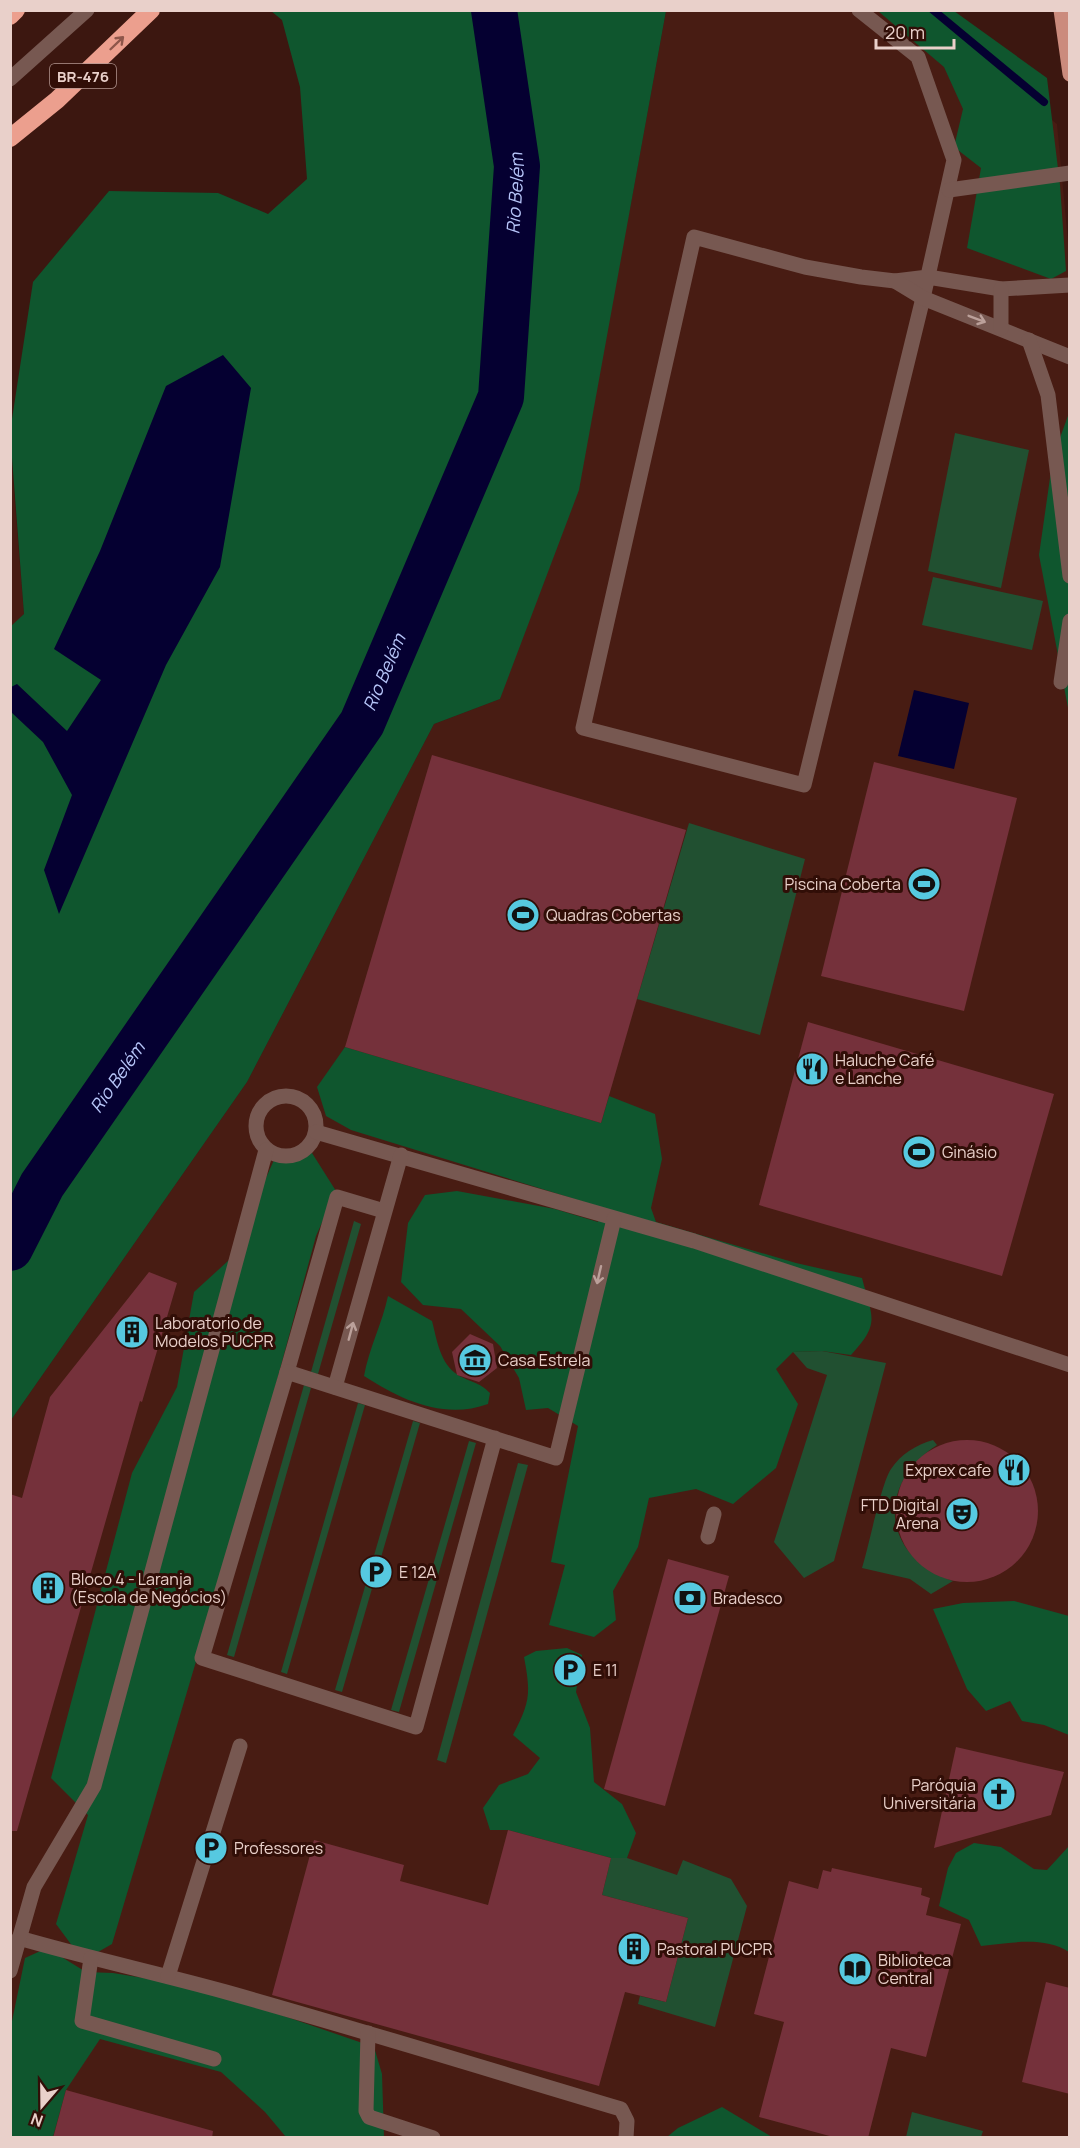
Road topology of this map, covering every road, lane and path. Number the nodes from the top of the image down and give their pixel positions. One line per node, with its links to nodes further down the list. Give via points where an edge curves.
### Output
1 (16, 10): 6 (highway)
2 (87, 10): 8 (lane)
3 (151, 10): 9 (highway, BR-476, one-way to 3, via 57,100)
4 (859, 10): 11 (lane, via 918,57 954,160)
5 (1062, 10): 7 (main road)
6 (10, 16)
7 (1070, 74)
8 (10, 80)
9 (10, 138)
10 (1070, 173): 11 (lane)
11 (948, 190): 12 (lane)
12 (928, 277): 13 (lane); 15 (lane); 16 (lane)
13 (895, 281): 16 (lane); 16 (lane, via 806,267 694,237 583,728 804,785)
14 (1070, 285): 15 (lane)
15 (1001, 289): 17 (lane)
16 (923, 298): 17 (lane, one-way to 17)
17 (1001, 328): 18 (lane)
18 (1029, 340): 19 (lane); 20 (lane, via 1048,396)
19 (1070, 357)
20 (1070, 576)
21 (1070, 621): 22 (lane)
22 (1061, 682)
23 (316, 1132): 24 (lane, via 309,1146 296,1155 280,1156); 24 (lane, via 314,1113 302,1099 284,1094 267,1101 256,1116 256,1134); 25 (lane)
24 (266, 1150): 35 (lane, via 94,1786 34,1887)
25 (401, 1155): 26 (lane); 27 (lane)
26 (384, 1211): 29 (lane, via 337,1197); 30 (lane, one-way to 26)
27 (614, 1219): 28 (lane, via 694,1241); 31 (lane, one-way to 31, via 556,1458)
28 (1070, 1365)
29 (287, 1372): 30 (lane); 31 (lane, via 202,1658 416,1727)
30 (335, 1388): 31 (lane)
31 (495, 1438)
32 (714, 1514): 33 (lane)
33 (708, 1537)
34 (240, 1746): 38 (lane)
35 (19, 1938): 36 (lane); 37 (lane)
36 (91, 1958): 38 (lane); 40 (lane, via 82,2021)
37 (10, 1971)
38 (168, 1976): 39 (lane)
39 (368, 2033): 41 (lane, via 369,2116); 42 (lane, via 621,2109 627,2121)
40 (214, 2058)
41 (433, 2138)
42 (626, 2138)

